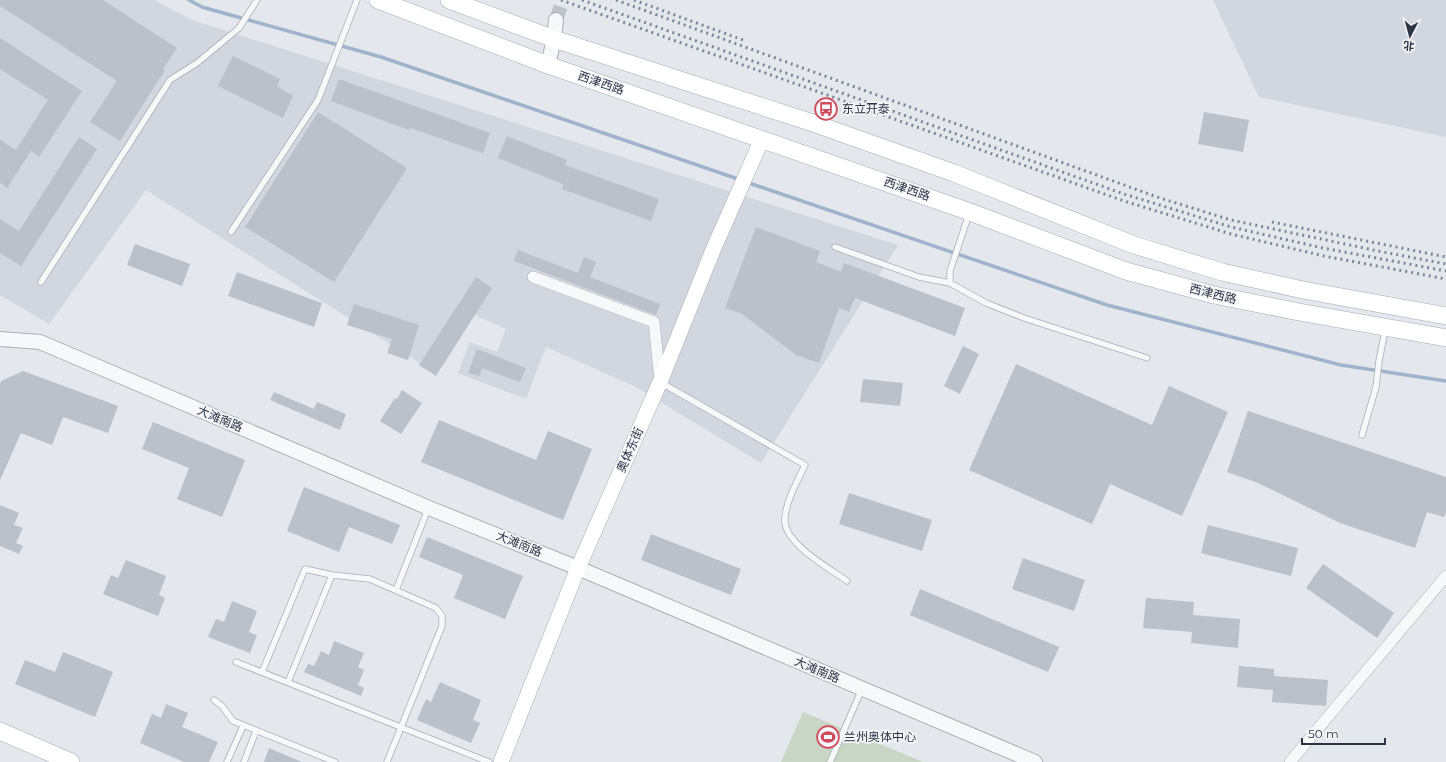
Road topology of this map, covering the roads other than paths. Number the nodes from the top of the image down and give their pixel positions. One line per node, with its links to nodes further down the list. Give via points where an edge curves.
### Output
1 (257, 0): 14 (lane, via 239,28 197,63 170,80)
2 (357, 0): 10 (lane, via 318,100)
3 (378, 0): 7 (main road, 西津西路)
4 (449, 0): 6 (main road, 西津西路)
5 (556, 20): 6 (street)
6 (554, 39): 7 (street); 12 (main road, 西津西路, via 813,123 954,173 1134,246)
7 (548, 65): 8 (main road, 西津西路)
8 (762, 139): 9 (main road, 西津西路); 22 (main road, 奥体东街, via 713,250)
9 (970, 212): 15 (lane, via 950,271); 16 (main road, 西津西路, via 1126,270)
10 (231, 232)
11 (835, 247): 15 (lane, via 919,277)
12 (1222, 272): 16 (main road); 17 (main road, 西津西路, via 1303,290)
13 (533, 277): 22 (street, via 654,322)
14 (41, 282)
15 (950, 284): 21 (lane, via 986,303)
16 (1214, 295): 18 (main road, 西津西路)
17 (1446, 316)
18 (1385, 328): 19 (main road, 西津西路); 23 (lane, via 1378,360 1376,387)
19 (1446, 338)
20 (0, 339): 24 (street, 大滩南路, via 40,342)
21 (1147, 358)
22 (660, 382): 25 (main road, 奥体东街); 28 (lane, via 805,466 784,519 789,536 803,551)
23 (1362, 435)
24 (428, 508): 25 (street, 大滩南路); 29 (lane)
25 (578, 568): 33 (street, 大滩南路); 45 (main road, 奥体东街)
26 (332, 575): 29 (lane, via 370,579); 31 (lane, via 305,569); 32 (lane)
27 (1446, 576): 48 (street)
28 (847, 581)
29 (396, 590): 36 (lane, via 436,608 443,621)
30 (236, 662): 31 (lane)
31 (262, 672): 32 (lane)
32 (288, 682): 36 (lane)
33 (862, 689): 46 (lane); 47 (street, 大滩南路)
34 (214, 700): 35 (lane, via 233,721)
35 (243, 726): 38 (lane); 40 (lane)
36 (402, 727): 43 (lane); 44 (lane)
37 (0, 731): 39 (main road)
38 (256, 731): 41 (lane); 42 (lane)
39 (71, 762)
40 (227, 762)
41 (244, 762)
42 (334, 762)
43 (387, 762)
44 (489, 762)
45 (501, 762)
46 (830, 762)
47 (1035, 762)
48 (1290, 762)

